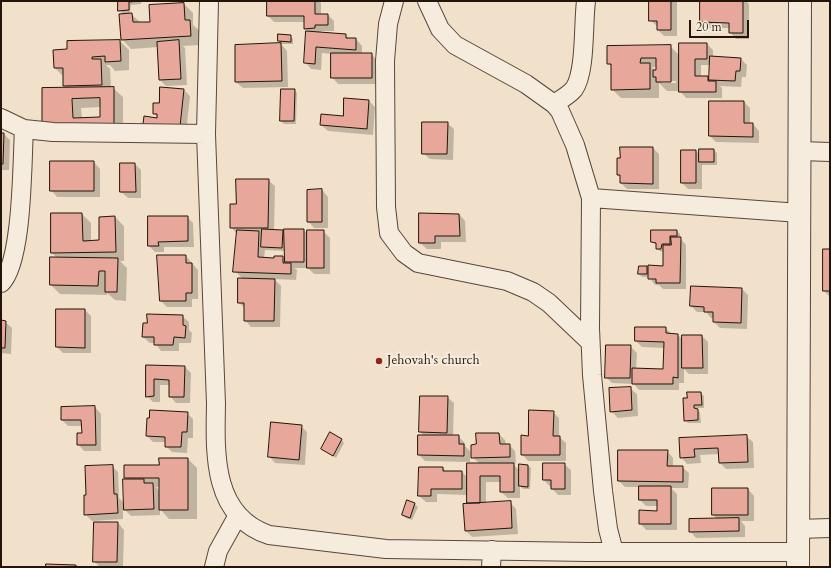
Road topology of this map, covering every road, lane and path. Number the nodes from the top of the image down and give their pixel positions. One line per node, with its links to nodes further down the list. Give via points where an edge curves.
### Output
1 (209, 1): 9 (street)
2 (394, 1): 15 (street, via 388,24 385,76 386,207 389,233 404,253 418,263 507,281 533,292 549,303)
3 (427, 1): 6 (street, via 440,29 455,45 526,84)
4 (586, 1): 6 (street, via 578,80 574,90)
5 (800, 1): 10 (street)
6 (554, 104): 12 (street, via 560,111 570,135)
7 (1, 118): 8 (street)
8 (24, 129): 9 (street, via 70,133); 14 (street, via 14,255 7,278)
9 (206, 134): 16 (street, via 219,478 225,497)
10 (800, 151): 11 (street); 13 (street)
11 (830, 152)
12 (591, 198): 13 (street); 15 (street)
13 (800, 213): 18 (street)
14 (1, 283)
15 (590, 342): 19 (street, via 603,491)
16 (238, 515): 20 (street, via 256,530 269,535); 22 (street, via 218,551)
17 (830, 528): 18 (street)
18 (798, 529): 21 (street)
19 (614, 552): 20 (street); 21 (street)
20 (492, 558)
21 (798, 560)
22 (214, 567)

